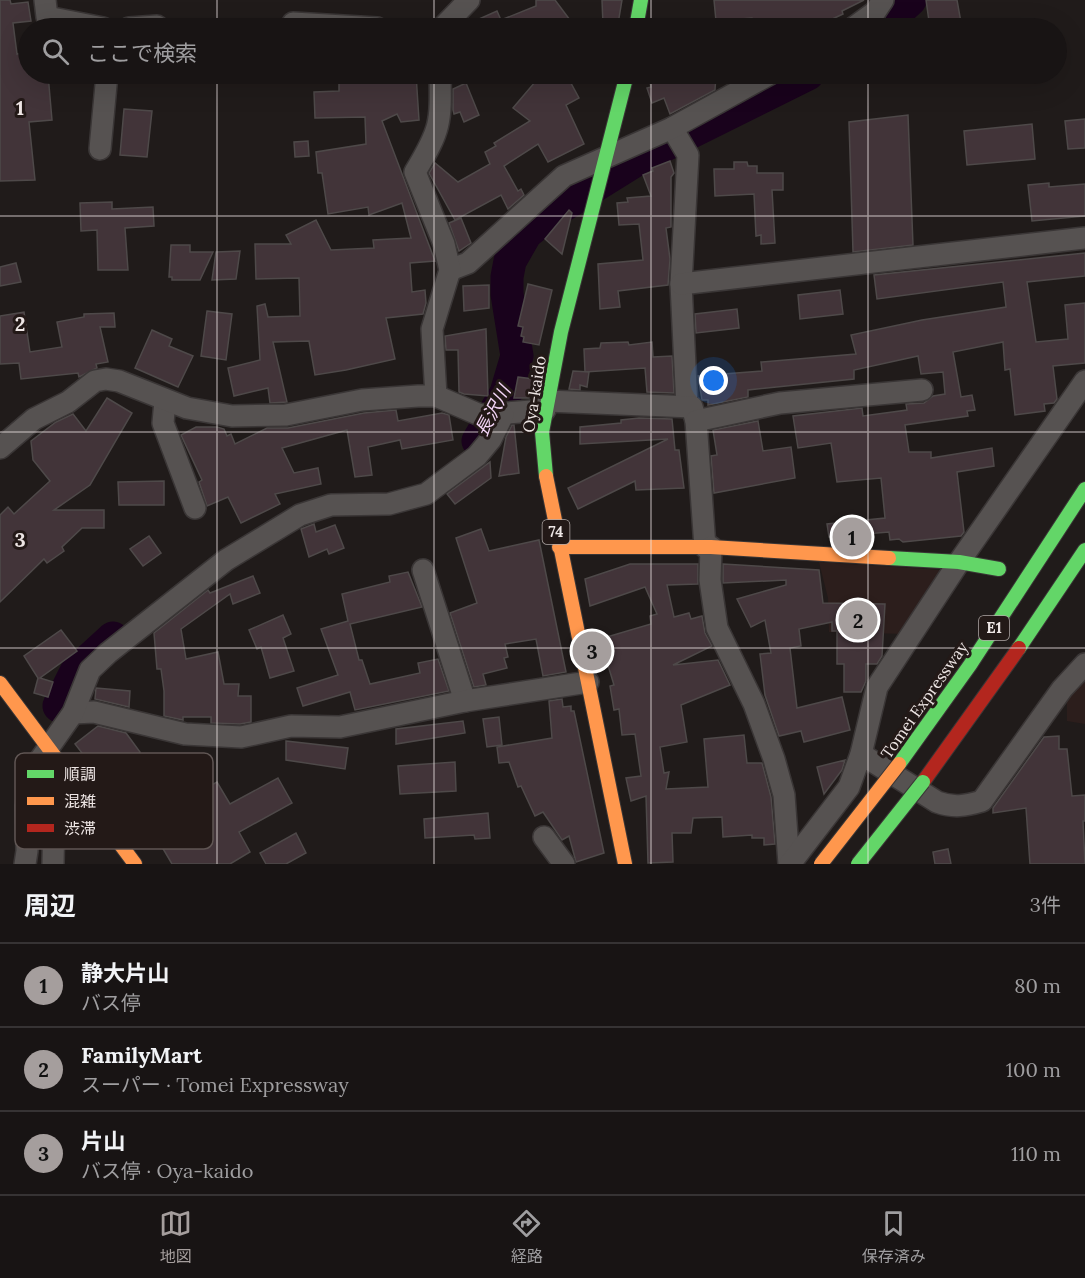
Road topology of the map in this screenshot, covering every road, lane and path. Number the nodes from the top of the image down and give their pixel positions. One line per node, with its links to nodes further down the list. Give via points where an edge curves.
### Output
1 (45, 0): 5 (street, via 47,17)
2 (469, 0): 6 (street)
3 (641, 0): 7 (main road)
4 (883, 0): 8 (street)
5 (52, 18)
6 (452, 18)
7 (638, 18)
8 (867, 18)
9 (106, 84): 14 (street)
10 (440, 84): 17 (street, via 442,114 432,144 415,172 444,244)
11 (625, 84): 15 (main road, Oya-kaido / 74)
12 (752, 84): 13 (street)
13 (672, 128): 15 (street); 18 (street, via 688,155)
14 (100, 150)
15 (608, 156): 17 (street, via 564,176 468,263); 23 (main road, Oya-kaido / 74, via 561,332)
16 (1085, 238): 18 (street)
17 (450, 270): 21 (street, via 432,329)
18 (681, 284): 24 (street)
19 (1085, 381): 32 (street)
20 (922, 390): 24 (street)
21 (436, 396): 22 (street, via 371,399 255,417 211,413); 25 (street, via 480,415)
22 (165, 401): 26 (street, via 119,381 95,381 68,402 34,419); 28 (street, via 163,423)
23 (546, 406): 24 (street); 25 (street); 29 (main road, Oya-kaido / 74, via 542,432 545,468)
24 (691, 414): 30 (street)
25 (502, 415): 39 (street, via 491,439 477,456 426,494 389,504 318,508 226,560 102,658 87,677)
26 (0, 448)
27 (1085, 489): 54 (main road, Tomei Expressway / E1, bridge, via 970,665)
28 (195, 508)
29 (559, 547): 30 (main road); 36 (main road, Oya-kaido / 74)
30 (708, 547): 32 (main road); 53 (street, via 717,628 754,704 784,795)
31 (1085, 550): 55 (main road, E1, bridge, via 1000,676)
32 (959, 562): 33 (main road); 43 (street, via 877,687)
33 (999, 568)
34 (423, 570): 38 (street)
35 (1085, 664): 43 (street, via 1062,689 981,801 950,807 937,802)
36 (588, 682): 38 (street); 52 (main road, Oya-kaido / 74)
37 (0, 683): 40 (main road)
38 (465, 700): 39 (street, via 340,727 291,726 241,737 185,734 112,715)
39 (73, 713): 40 (street)
40 (48, 747): 41 (street); 42 (main road)
41 (44, 753)
42 (52, 753)
43 (861, 754): 53 (street, via 849,787)
44 (544, 837): 51 (street)
45 (27, 849): 48 (street)
46 (53, 849): 49 (street)
47 (124, 849): 50 (main road)
48 (25, 864)
49 (53, 864)
50 (135, 864)
51 (564, 864)
52 (625, 864)
53 (789, 864)
54 (821, 864)
55 (858, 864)

